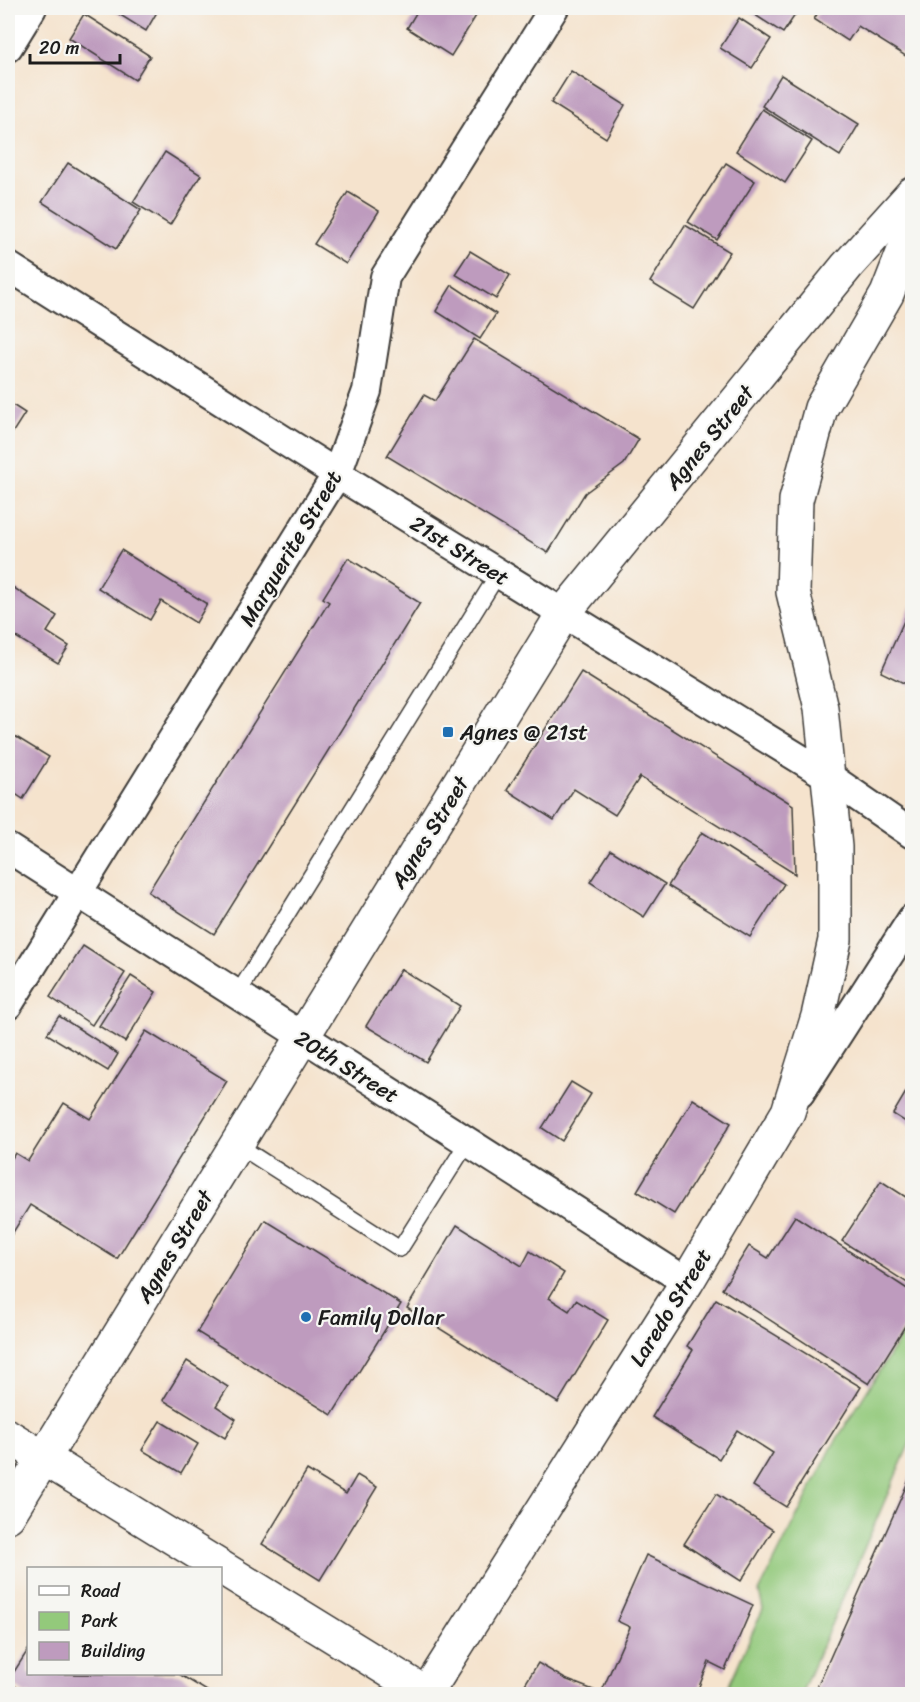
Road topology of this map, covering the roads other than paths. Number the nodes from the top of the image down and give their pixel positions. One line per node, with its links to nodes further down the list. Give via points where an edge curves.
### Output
1 (554, 8): 7 (street, Marguerite Street, via 385,277 367,391)
2 (27, 9): 3 (street)
3 (8, 47)
4 (912, 194): 9 (main road, Agnes Street, via 847,266)
5 (912, 230): 10 (main road, via 887,294 821,408 796,500 793,592 821,708)
6 (8, 266): 7 (street, 21st Street)
7 (337, 474): 8 (street, 21st Street); 13 (street, Marguerite Street)
8 (498, 574): 9 (street, 21st Street); 15 (lane)
9 (563, 614): 10 (street, 21st Street); 17 (main road, Agnes Street)
10 (828, 776): 11 (street, 21st Street); 18 (main road, via 835,847 835,940 818,1016)
11 (912, 834)
12 (8, 849): 13 (street, 20th Street)
13 (80, 892): 15 (street, 20th Street); 16 (street, Marguerite Street)
14 (912, 919): 18 (street, Laredo Street)
15 (237, 995): 17 (street, 20th Street)
16 (8, 1005)
17 (302, 1038): 19 (street, 20th Street); 20 (main road, Agnes Street)
18 (788, 1112): 21 (main road, Laredo Street)
19 (467, 1143): 20 (lane, via 400,1249); 21 (street, 20th Street)
20 (236, 1144): 23 (main road, Agnes Street)
21 (687, 1282): 27 (main road, Laredo Street)
22 (8, 1436): 23 (main road)
23 (44, 1458): 24 (main road, Agnes Street); 25 (main road)
24 (8, 1516)
25 (221, 1567)
26 (222, 1568): 27 (main road)
27 (427, 1694)

